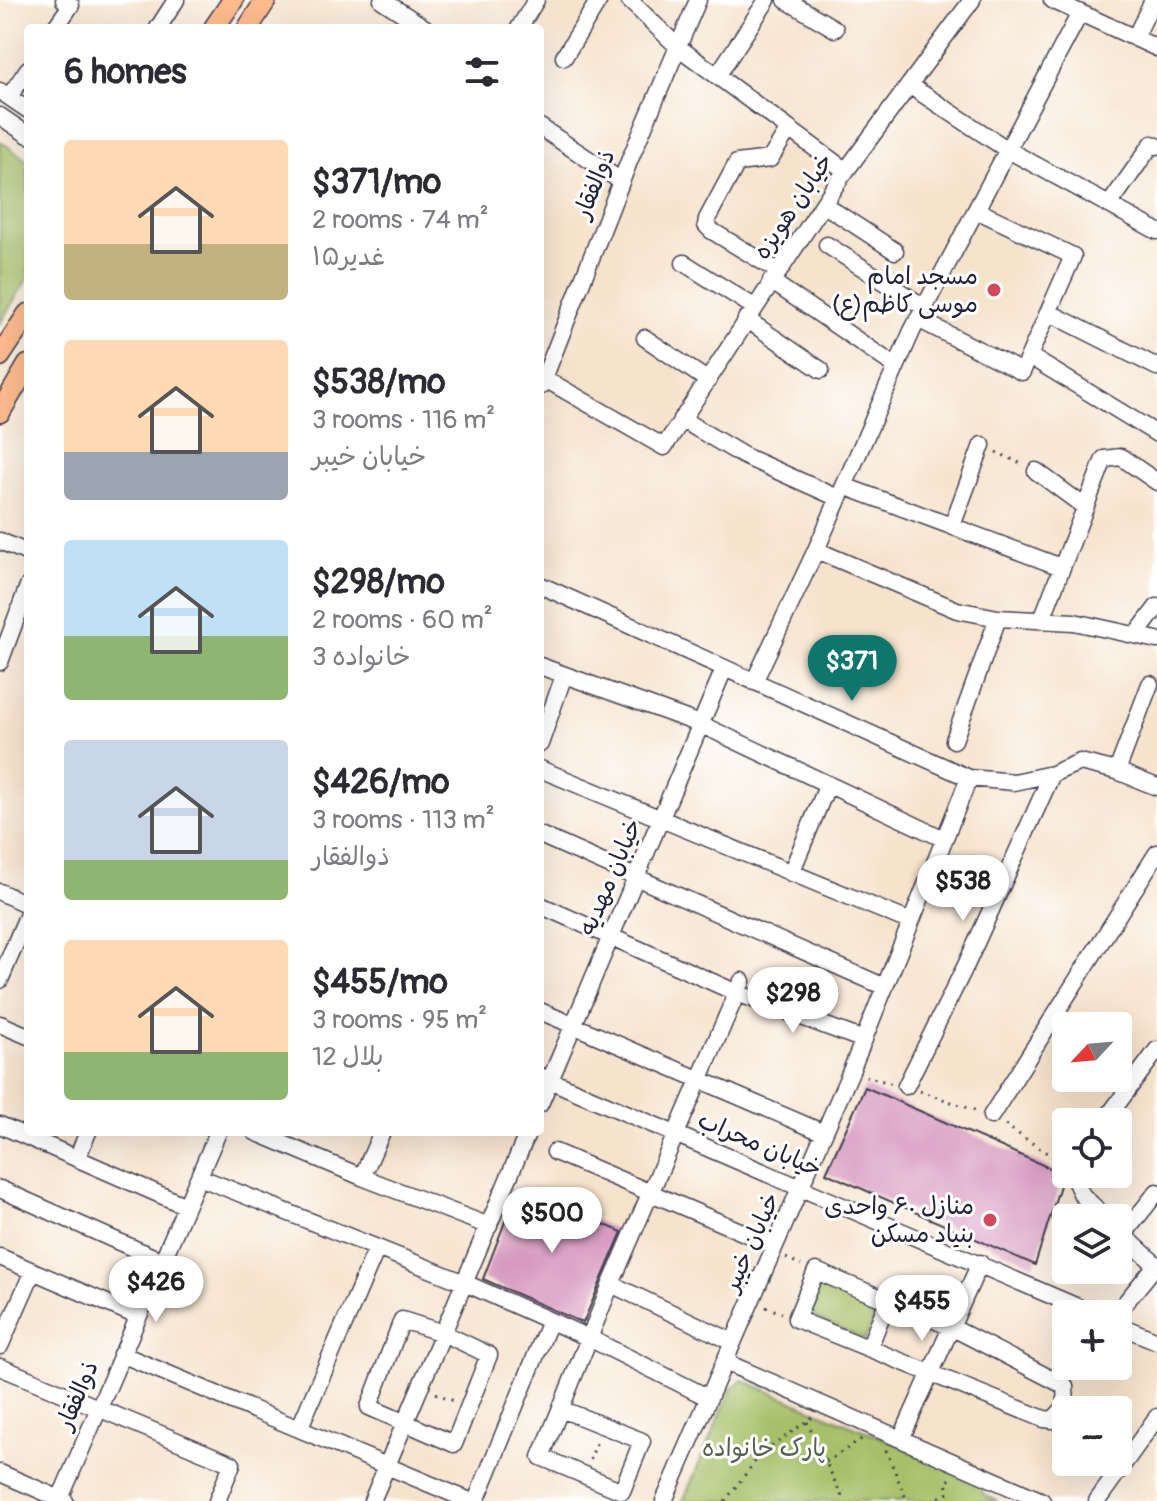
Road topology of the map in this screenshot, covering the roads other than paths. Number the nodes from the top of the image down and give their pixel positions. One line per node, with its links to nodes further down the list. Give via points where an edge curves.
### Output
1 (64, 0): 16 (street, via 71,5)
2 (176, 0): 17 (street)
3 (233, 0): 18 (main road)
4 (266, 0): 19 (main road)
5 (382, 0): 20 (street)
6 (536, 0): 21 (street)
7 (599, 0): 26 (street)
8 (629, 0): 24 (street)
9 (698, 0): 24 (street, ذوالفقار)
10 (767, 0): 28 (street)
11 (786, 0): 22 (street)
12 (972, 0): 29 (street, خیابان هویزه)
13 (1052, 0): 15 (street)
14 (1153, 0): 23 (street)
15 (1080, 13): 23 (street); 37 (street)
16 (58, 24)
17 (161, 24)
18 (217, 24)
19 (251, 24)
20 (419, 24)
21 (521, 24)
22 (835, 29)
23 (1135, 38): 25 (street)
24 (678, 47): 28 (street); 39 (street, ذوالفقار)
25 (1157, 48)
26 (564, 57)
27 (24, 73): 30 (street)
28 (717, 76): 33 (street)
29 (909, 85): 37 (street); 38 (street, خیابان هویزه)
30 (5, 94): 31 (street)
31 (24, 107)
32 (0, 116): 35 (street)
33 (789, 129): 38 (street); 47 (street, via 770,159 737,163 706,225)
34 (544, 130): 39 (street)
35 (24, 132)
36 (1157, 146): 41 (street, via 1152,144)
37 (1008, 150): 41 (street); 42 (street)
38 (846, 171): 40 (street, خیابان هویزه)
39 (621, 181): 59 (street, ذوالفقار)
40 (823, 204): 45 (street); 47 (street, خیابان هویزه)
41 (1109, 205): 43 (street)
42 (976, 210): 49 (street); 50 (street, via 1073,256)
43 (1157, 231)
44 (827, 245): 49 (street)
45 (895, 251)
46 (684, 263): 48 (street)
47 (774, 276): 48 (street, خیابان هویزه); 55 (street)
48 (750, 313): 57 (street); 60 (street, خیابان هویزه)
49 (921, 313): 54 (street, via 1022,372); 55 (street)
50 (1050, 313): 54 (street); 56 (street)
51 (24, 320): 53 (main road)
52 (645, 338): 60 (street)
53 (0, 356)
54 (1029, 356): 64 (street)
55 (895, 366): 68 (street)
56 (1157, 367)
57 (821, 370)
58 (24, 372): 62 (main road)
59 (544, 373)
60 (707, 380): 63 (street, خیابان هویزه)
61 (544, 382): 63 (street, خیابان هویزه, via 664,447)
62 (0, 412)
63 (681, 419): 68 (street, via 744,456)
64 (1157, 434)
65 (982, 445): 70 (street)
66 (1036, 471): 69 (street)
67 (1157, 482): 69 (street, via 1121,457 1104,459)
68 (841, 492): 70 (street); 72 (street)
69 (1085, 507): 74 (street)
70 (952, 526): 74 (street)
71 (0, 541): 73 (street)
72 (816, 550): 78 (street, via 957,610); 86 (street)
73 (24, 551)
74 (1061, 567): 79 (street)
75 (544, 587): 84 (street)
76 (1157, 607): 80 (street)
77 (22, 618): 82 (street)
78 (998, 618): 79 (street); 90 (street)
79 (1042, 619): 80 (street)
80 (1136, 635): 81 (street)
81 (1157, 640)
82 (0, 662)
83 (544, 668): 85 (street)
84 (724, 669): 86 (street); 88 (street, خیابان مهدیه)
85 (564, 675): 88 (street); 89 (street)
86 (754, 682): 94 (street)
87 (1150, 684): 92 (street)
88 (700, 724): 95 (street); 97 (street, خیابان مهدیه)
89 (544, 732)
90 (954, 740)
91 (544, 771): 97 (street)
92 (1117, 771): 93 (street, via 1080,762); 96 (street)
93 (1052, 774): 94 (street, via 1014,782); 120 (street)
94 (969, 778): 99 (street, خیابان خیبر)
95 (828, 784): 99 (street); 101 (street)
96 (1157, 787)
97 (660, 820): 101 (street); 102 (street, خیابان مهدیه)
98 (544, 837): 102 (street)
99 (944, 839): 106 (street, خیابان خیبر)
100 (1157, 853): 122 (street)
101 (791, 873): 106 (street)
102 (636, 876): 108 (street, خیابان مهدیه); 111 (street)
103 (0, 892): 104 (street)
104 (24, 903)
105 (544, 907): 108 (street)
106 (911, 922): 111 (street, خیابان خیبر)
107 (24, 928): 109 (street)
108 (611, 937): 110 (street); 114 (street, خیابان مهدیه)
109 (0, 980)
110 (739, 987): 116 (street); 119 (street)
111 (885, 987): 116 (street, خیابان خیبر)
112 (544, 1013): 114 (street)
113 (0, 1024): 115 (street)
114 (573, 1025): 118 (street, خیابان مهدیه); 119 (street)
115 (24, 1034)
116 (864, 1040): 124 (street, خیابان خیبر)
117 (1157, 1050): 121 (street)
118 (545, 1078): 125 (street, خیابان محراب)
119 (700, 1078): 124 (street); 125 (street)
120 (906, 1086)
121 (1114, 1108)
122 (991, 1116)
123 (0, 1125): 126 (street)
124 (824, 1133): 137 (street, خیابان خیبر)
125 (676, 1134): 137 (street, خیابان محراب); 141 (street)
126 (24, 1135)
127 (26, 1136): 134 (street)
128 (86, 1136): 134 (street)
129 (216, 1136): 135 (street, ذوالفقار)
130 (265, 1136): 136 (street)
131 (380, 1136): 136 (street)
132 (526, 1136): 145 (street)
133 (555, 1152): 141 (street)
134 (77, 1158): 143 (street)
135 (199, 1177): 143 (street, ذوالفقار); 147 (street)
136 (362, 1177): 145 (street)
137 (801, 1187): 148 (street, خیابان خیبر); 151 (street, خیابان محراب)
138 (1079, 1188): 142 (street)
139 (0, 1189): 150 (street)
140 (1157, 1192): 144 (street)
141 (650, 1194): 148 (street); 155 (street)
142 (1091, 1204)
143 (186, 1206): 150 (street, ذوالفقار)
144 (1132, 1219)
145 (489, 1226): 154 (street)
146 (1132, 1243): 152 (street)
147 (377, 1248): 154 (street); 178 (street)
148 (774, 1249): 166 (street, خیابان خیبر)
149 (0, 1257): 153 (street)
150 (162, 1261): 159 (street, ذوالفقار)
151 (980, 1263): 157 (street, خیابان محراب); 161 (street)
152 (1156, 1265): 158 (street)
153 (33, 1271): 159 (street); 167 (street)
154 (465, 1283): 160 (street); 163 (street)
155 (611, 1284): 164 (street); 166 (street)
156 (888, 1300): 161 (street); 168 (street); 168 (street, via 816,1271 796,1319)
157 (1063, 1300)
158 (1127, 1300)
159 (137, 1316): 169 (street, ذوالفقار)
160 (550, 1321): 164 (street); 185 (street)
161 (951, 1327): 172 (street); 172 (street, via 1065,1386 1066,1406 1053,1420 1044,1419)
162 (1132, 1331): 165 (street)
163 (443, 1333): 177 (street); 177 (street, via 402,1320 369,1407); 177 (street, via 489,1355 454,1444)
164 (591, 1339): 173 (street); 175 (street)
165 (1157, 1341)
166 (733, 1342): 170 (street, خیابان خیبر)
167 (0, 1346)
168 (869, 1348): 172 (street)
169 (121, 1354): 174 (street, ذوالفقار); 178 (street)
170 (725, 1362): 173 (street, خیابان خیبر); 179 (street)
171 (0, 1367): 174 (street)
172 (931, 1373): 179 (street)
173 (709, 1398): 186 (street, خیابان خیبر)
174 (97, 1409): 182 (street, ذوالفقار); 183 (street, via 232,1464)
175 (561, 1409): 175 (street, via 541,1457 622,1491 642,1441)
176 (1157, 1417): 188 (street)
177 (405, 1423): 180 (street)
178 (299, 1429): 180 (street)
179 (901, 1439): 187 (street)
180 (387, 1466): 184 (street); 185 (street)
181 (0, 1473): 182 (street)
182 (61, 1500)
183 (220, 1500)
184 (372, 1501)
185 (473, 1501)
186 (664, 1501)
187 (1042, 1501)
188 (1097, 1501)

